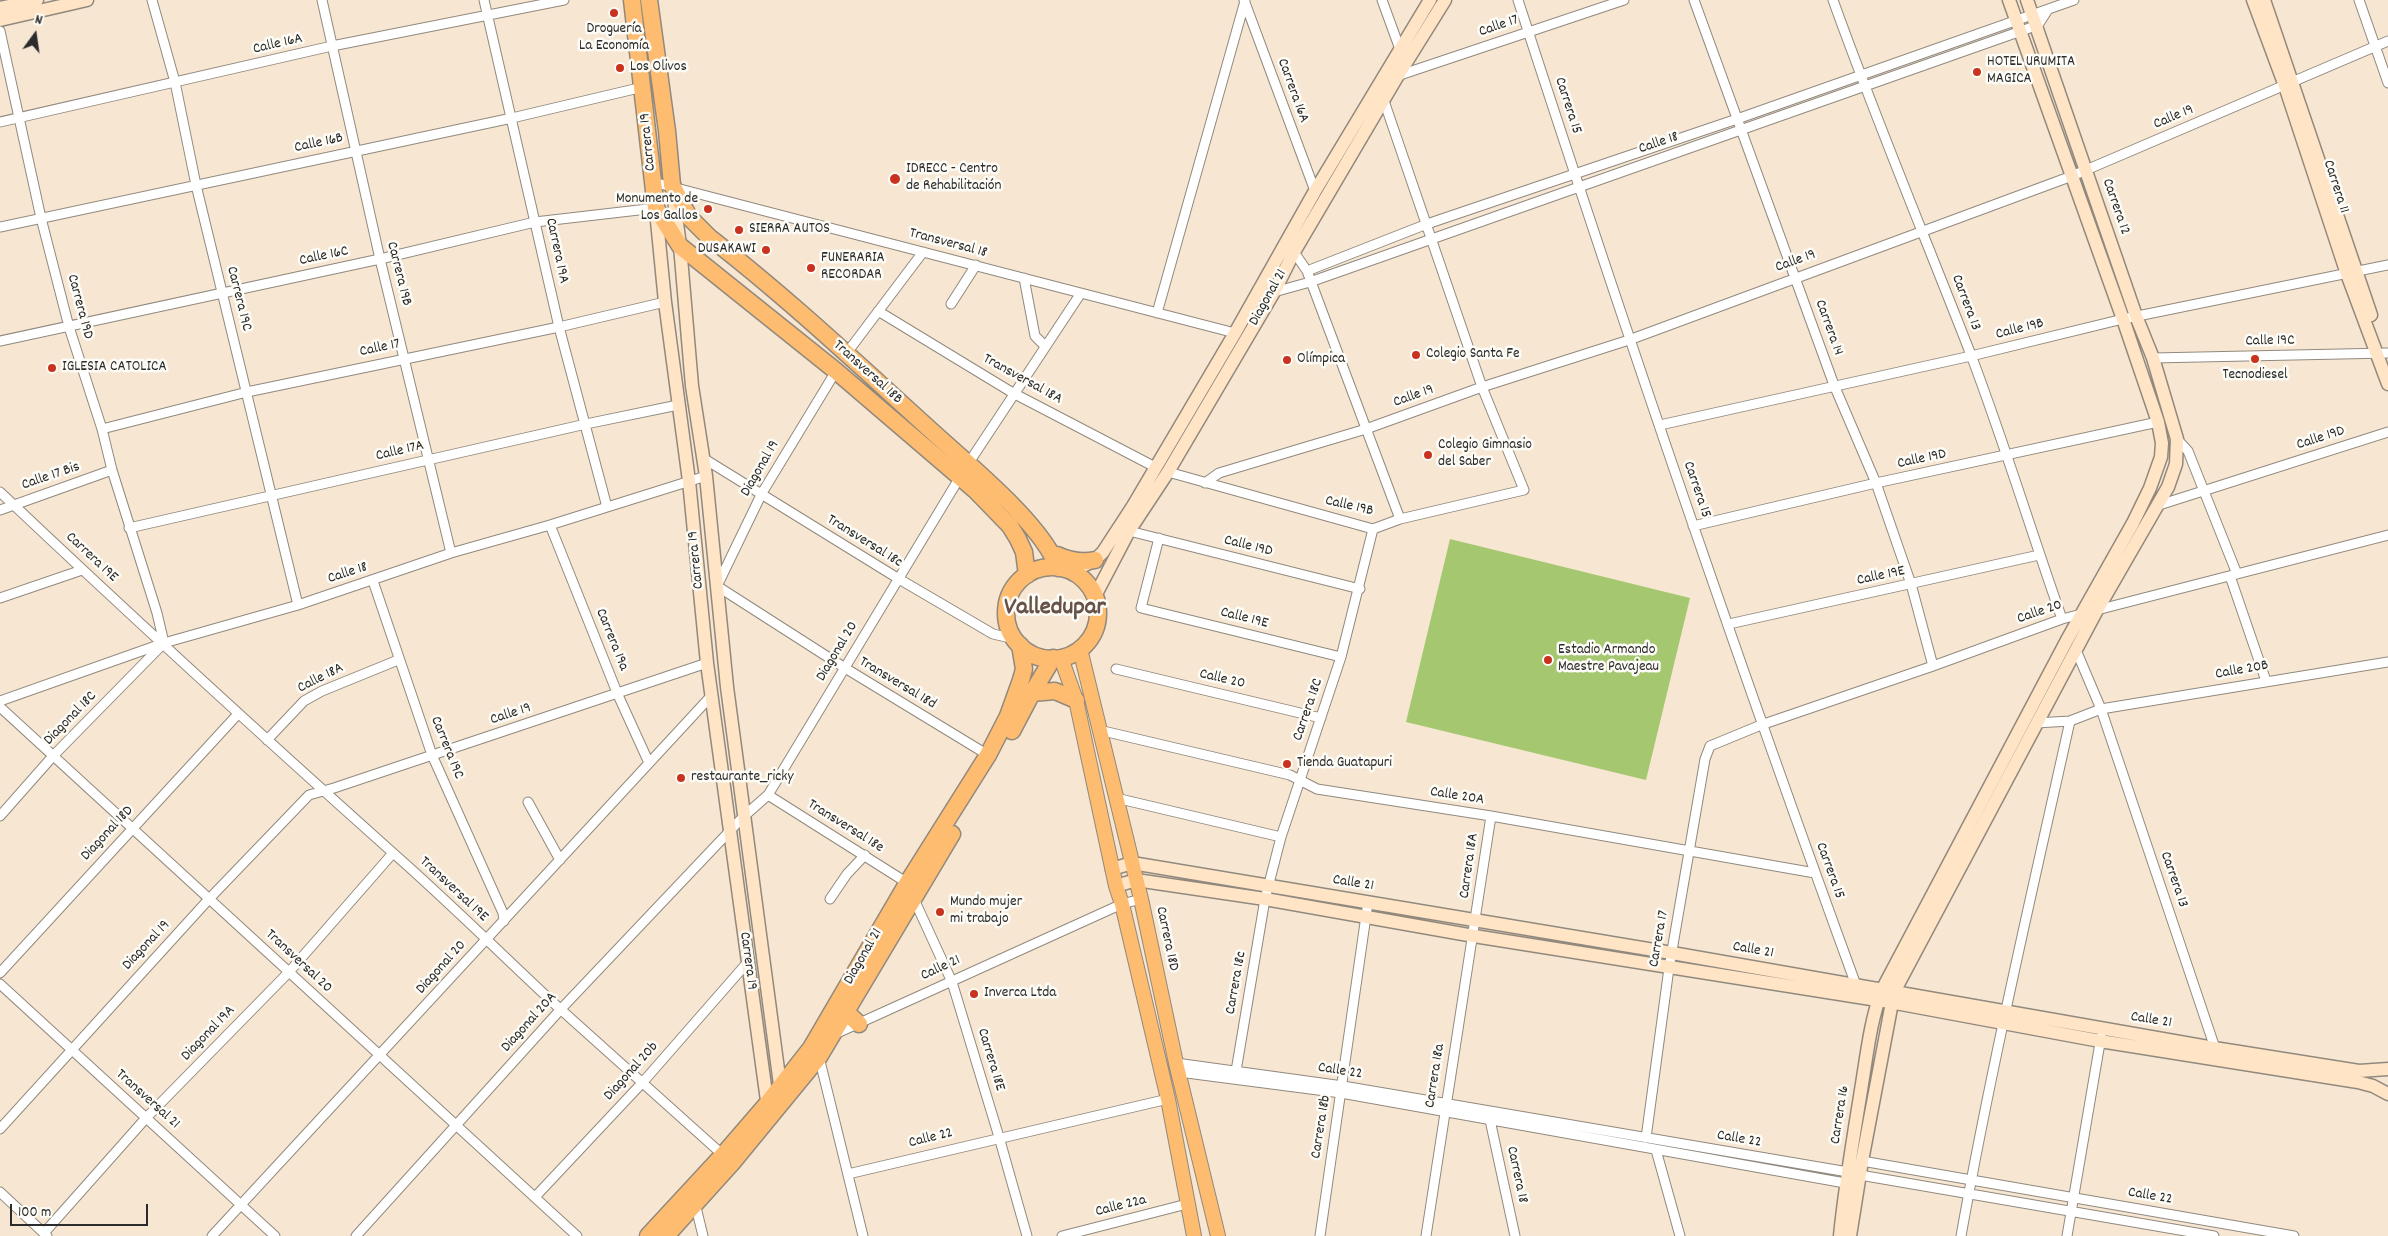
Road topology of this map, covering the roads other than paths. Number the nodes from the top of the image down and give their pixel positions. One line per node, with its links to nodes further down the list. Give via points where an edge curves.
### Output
1 (37, 0): 23 (street)
2 (87, 0): 26 (street)
3 (152, 0): 37 (street, Carrera 19C)
4 (322, 0): 31 (street, Carrera 19B)
5 (484, 0): 24 (street, Carrera 19A)
6 (564, 0): 24 (street, Calle 16A)
7 (632, 0): 42 (highway, Carrera 19)
8 (649, 0): 55 (highway, Carrera 19)
9 (1244, 0): 57 (street, Carrera 16A); 82 (street)
10 (1382, 0): 33 (street)
11 (1430, 0): 33 (street, Diagonal 21)
12 (1445, 0): 34 (street, Diagonal 21)
13 (1518, 0): 29 (street, Carrera 15)
14 (1624, 0): 29 (street, Calle 17)
15 (1694, 0): 46 (street, Carrera 14)
16 (1833, 0): 36 (street, Carrera 13)
17 (2008, 0): 27 (street, Carrera 12)
18 (2027, 0): 25 (street, Carrera 12)
19 (2074, 0): 25 (street)
20 (2253, 0): 40 (street, Carrera 11)
21 (2264, 0): 40 (street, Carrera 11)
22 (2359, 0): 32 (street)
23 (0, 8)
24 (488, 16): 31 (street, Calle 16A); 45 (street, Carrera 19A)
25 (2035, 19): 27 (street, Calle 18); 50 (street, Carrera 12)
26 (0, 20)
27 (2018, 26): 36 (street, Calle 18); 41 (street, Calle 18); 52 (street, Carrera 12)
28 (0, 30): 44 (street, Carrera 19D)
29 (1528, 32): 35 (street, Calle 17); 51 (street, Carrera 15)
30 (2388, 41): 32 (street, Calle 19)
31 (332, 46): 37 (street, Calle 16A); 49 (street, Carrera 19B)
32 (2375, 47): 39 (street); 40 (street, Calle 19)
33 (1400, 50): 34 (street); 38 (street, Diagonal 21)
34 (1405, 63): 35 (street, Diagonal 21)
35 (1397, 76): 38 (street, Calle 17); 43 (street, Diagonal 21)
36 (1860, 76): 41 (street, Carrera 13); 46 (street, Calle 18)
37 (175, 82): 44 (street, Calle 16A); 54 (street, Carrera 19C)
38 (1380, 83): 43 (street); 57 (street, Diagonal 21)
39 (2388, 83)
40 (2289, 84): 50 (street, Calle 19); 72 (street, Carrera 11)
41 (1864, 86): 48 (street, Calle 18); 63 (street, Carrera 13)
42 (643, 87): 45 (street, Calle 16B); 53 (highway, Carrera 19)
43 (1384, 99): 61 (street); 67 (street, Diagonal 21)
44 (19, 118): 47 (street, Calle 16A); 59 (street, Carrera 19D)
45 (512, 118): 49 (street, Calle 16B); 60 (street, Carrera 19A)
46 (1737, 119): 48 (street, Carrera 14); 51 (street, Calle 18)
47 (0, 122)
48 (1742, 130): 56 (street, Calle 18); 73 (street, Carrera 14)
49 (356, 150): 54 (street, Calle 16B); 68 (street, Carrera 19B)
50 (2086, 171): 52 (street, Calle 19); 83 (street, Carrera 12)
51 (1575, 174): 56 (street, Carrera 15); 61 (street, Calle 18)
52 (2072, 176): 63 (street, Calle 19); 83 (street, Carrera 12)
53 (653, 182): 55 (street, Transversal 18); 58 (highway, Carrera 19)
54 (196, 184): 59 (street, Calle 16B); 78 (street, Carrera 19C)
55 (672, 185): 65 (street, Carrera 19); 66 (street, Transversal 18); 90 (highway, Transversal 18B, via 698,228)
56 (1579, 186): 64 (street, Calle 18); 87 (street, Carrera 15)
57 (1315, 192): 86 (street, Diagonal 21)
58 (656, 208): 60 (street, Calle 16C); 65 (highway, Transversal 18B); 79 (street, Carrera 19)
59 (41, 218): 62 (street, Calle 16B); 84 (street, Carrera 19D)
60 (535, 222): 68 (street, Calle 16C); 85 (street, Carrera 19A)
61 (1427, 224): 64 (street); 71 (street, Calle 18)
62 (0, 227)
63 (1922, 231): 73 (street, Calle 19); 91 (street, Carrera 13)
64 (1430, 239): 75 (street, Calle 18); 98 (street)
65 (680, 246): 95 (highway, Transversal 18B); 110 (street, Carrera 19, via 692,386)
66 (923, 252): 70 (street, Transversal 18); 81 (street)
67 (1294, 252): 71 (street); 76 (street, Diagonal 21)
68 (380, 259): 78 (street, Calle 16C); 93 (street, Carrera 19B)
69 (2388, 265): 72 (street, Calle 19B)
70 (976, 266): 74 (street, Transversal 18); 80 (street)
71 (1307, 271): 75 (street)
72 (2352, 273): 83 (street, Calle 19B); 92 (street, Carrera 11)
73 (1795, 277): 87 (street, Calle 19); 97 (street, Carrera 14)
74 (1024, 278): 77 (street, Transversal 18); 89 (street, via 1035,336)
75 (1310, 282): 76 (street, Calle 18); 106 (street)
76 (1274, 292): 115 (street, Diagonal 21)
77 (1081, 293): 82 (street, Transversal 18); 89 (street, Diagonal 20)
78 (223, 294): 84 (street, Calle 16C); 99 (street, Carrera 19C)
79 (665, 302): 85 (street, Calle 17); 101 (street, Carrera 19)
80 (951, 304)
81 (878, 311): 90 (street); 100 (street, Transversal 18A)
82 (1157, 313): 86 (street, Transversal 18)
83 (2129, 318): 91 (street, Calle 19B); 94 (street, Carrera 12); 102 (street, Carrera 12)
84 (69, 327): 88 (street, Calle 16C); 105 (street, Carrera 19D)
85 (558, 327): 93 (street, Calle 17); 103 (street, Carrera 19A)
86 (1235, 334): 112 (street, Diagonal 21)
87 (1629, 340): 98 (street, Calle 19); 104 (street, Carrera 15)
88 (0, 341)
89 (1045, 346): 100 (street, Diagonal 20)
90 (846, 354): 114 (highway, Transversal 18B)
91 (1971, 356): 97 (street, Calle 19B); 109 (street, Carrera 13)
92 (2384, 356): 94 (street, Calle 19C); 96 (street, Carrera 11)
93 (405, 358): 99 (street, Calle 17); 111 (street, Carrera 19B)
94 (2152, 358): 108 (street, Carrera 12)
95 (836, 371): 114 (highway, Transversal 18B); 122 (street, Diagonal 19)
96 (2388, 384)
97 (1834, 385): 104 (street, Calle 19B); 119 (street, Carrera 14)
98 (1482, 387): 106 (street, Calle 19); 128 (street, Calle 19B, via 1524,490)
99 (247, 392): 105 (street, Calle 17); 123 (street, Carrera 19C)
100 (1014, 393): 112 (street, Transversal 18A); 114 (street, Diagonal 20)
101 (678, 405): 103 (street, Calle 17A); 117 (street, Carrera 19)
102 (2158, 422): 109 (street, Calle 19D); 153 (street, Carrera 12, via 2162,450 2158,470 2133,523)
103 (586, 424): 111 (street, Calle 17A); 126 (street, Carrera 19A)
104 (1660, 425): 130 (street, Carrera 15)
105 (102, 429): 113 (street, Carrera 19D)
106 (1366, 429): 118 (street, Calle 19, via 1219,473); 128 (street)
107 (2388, 432): 120 (street, Calle 19D)
108 (2177, 439): 120 (street, via 2188,451); 125 (street, Carrera 12, via 2174,472)
109 (2008, 456): 119 (street, Calle 19D); 138 (street, Carrera 13)
110 (704, 458): 116 (street, Carrera 19); 122 (street, Transversal 18c)
111 (429, 459): 123 (street, Calle 17A); 137 (street, Carrera 19B)
112 (1156, 467): 139 (street, Diagonal 21)
113 (112, 470): 124 (street, Calle 17 Bis); 131 (street, Carrera 19D)
114 (964, 471): 136 (highway, Transversal 18B, via 1026,521); 142 (highway, Transversal 18B, via 1010,526 1024,552); 144 (street, Diagonal 20)
115 (1168, 472): 118 (street, Calle 19B); 133 (street, Diagonal 21)
116 (706, 476): 117 (street, Calle 18); 147 (street, Carrera 19)
117 (689, 481): 126 (street, Calle 18); 164 (street, Carrera 19)
118 (1205, 483): 132 (street, Calle 19B)
119 (1876, 483): 130 (street, Calle 19D); 146 (street, Carrera 14)
120 (2206, 491): 125 (street, Calle 19D); 143 (street)
121 (0, 492): 124 (street, Carrera 19E)
122 (762, 493): 144 (street, Transversal 18c); 147 (street, Diagonal 19)
123 (271, 495): 131 (street, Calle 17A); 151 (street, Carrera 19C)
124 (14, 505): 127 (street, Calle 17 Bis); 141 (street, Carrera 19E)
125 (2156, 506): 152 (street, Carrera 12)
126 (607, 507): 129 (street, Calle 18)
127 (0, 510)
128 (1400, 519): 132 (street, Calle 19B)
129 (550, 525): 137 (street, Calle 18); 170 (street, Carrera 19a)
130 (1693, 526): 155 (street, Carrera 15)
131 (129, 528): 157 (street, Carrera 19D)
132 (1373, 529): 148 (street, Carrera 18C)
133 (1129, 531): 135 (street, Calle 19D); 149 (street, Diagonal 21)
134 (2388, 535): 143 (street, Calle 20)
135 (1159, 538): 148 (street, Calle 19D); 160 (street, Calle 19E, via 1141,608)
136 (1046, 546): 139 (highway, via 1069,560); 140 (highway, Transversal 18B)
137 (452, 553): 145 (street, Calle 18)
138 (2039, 555): 146 (street, Calle 19E); 154 (street, Carrera 13)
139 (1095, 560): 140 (street, via 1081,567)
140 (1063, 569): 142 (highway, via 1047,568); 149 (highway, via 1084,580)
141 (82, 570): 150 (street); 157 (street, Carrera 19E)
142 (1027, 575): 156 (highway, via 1018,583 1007,605 1009,629)
143 (2233, 575): 152 (street, Calle 20); 168 (street)
144 (898, 579): 156 (street, Transversal 18c, via 993,634); 166 (street, Diagonal 20)
145 (372, 581): 151 (street, Calle 18); 162 (street, Carrera 19C)
146 (1911, 584): 155 (street, Calle 19E); 165 (street, Carrera 14)
147 (717, 586): 166 (street, Transversal 18d); 195 (street, Carrera 19)
148 (1360, 589): 160 (street, Carrera 18C)
149 (1095, 596): 158 (highway, via 1098,607 1095,631)
150 (0, 598)
151 (298, 605): 157 (street, Calle 18)
152 (2096, 612): 153 (street, Calle 20); 159 (street, Carrera 12)
153 (2081, 614): 154 (street, Calle 20); 228 (street, Carrera 12)
154 (2062, 619): 165 (street, Calle 20)
155 (1729, 624): 180 (street, Carrera 15)
156 (1018, 642): 161 (highway, via 1030,652); 185 (highway, Diagonal 21, via 1024,669 1008,716)
157 (164, 643): 172 (street, Calle 18); 176 (street, Transversal 19E); 186 (street, Diagonal 18C)
158 (1080, 649): 161 (highway); 181 (main road, Carrera 18D)
159 (2076, 650): 175 (street, Carrera 13); 179 (street, Carrera 12)
160 (1341, 657): 177 (street, Carrera 18C)
161 (1057, 658): 169 (highway, Diagonal 21); 173 (main road)
162 (398, 660): 182 (street, Calle 18A, via 304,701); 184 (street, Carrera 19C)
163 (2388, 662): 168 (street, Calle 20B)
164 (707, 664): 170 (street, Calle 19); 171 (street, Carrera 19)
165 (1933, 666): 180 (street, Calle 20)
166 (845, 668): 185 (street, Transversal 18d); 190 (street, Diagonal 20)
167 (1116, 669): 177 (street, Calle 20)
168 (2266, 680): 175 (street, Calle 20B)
169 (1032, 693): 173 (highway, via 1055,691); 208 (highway, Diagonal 21, via 996,761)
170 (618, 695): 184 (street, Calle 19); 187 (street, Carrera 19a)
171 (712, 695): 187 (street, Diagonal 20); 197 (street, Carrera 19)
172 (0, 700)
173 (1076, 700): 204 (main road)
174 (0, 707): 186 (street, Transversal 20)
175 (2101, 709): 178 (street, Calle 20B); 237 (street, Carrera 13)
176 (238, 714): 182 (street, Transversal 19E); 196 (street, Diagonal 18D)
177 (1321, 718): 188 (street, Carrera 18C)
178 (2070, 721): 179 (street, Calle 20B); 231 (street)
179 (2036, 723): 228 (street, Carrera 12)
180 (1761, 724): 183 (street, Calle 20); 205 (street, Carrera 15)
181 (1099, 730): 188 (street, Calle 20A, via 1290,775); 191 (main road, Carrera 18D)
182 (267, 740): 189 (street, Transversal 19E)
183 (1710, 746): 199 (street, Carrera 17)
184 (432, 755): 189 (street, Calle 19); 216 (street, Carrera 19C)
185 (988, 755): 208 (highway, Diagonal 21)
186 (53, 756): 193 (street, Diagonal 18C); 196 (street, Transversal 20)
187 (649, 763): 202 (street, Diagonal 20)
188 (1298, 780): 194 (street, Calle 20A, via 1316,789); 198 (street, Carrera 18C)
189 (322, 791): 200 (street, Transversal 19E); 210 (street, Diagonal 19, via 309,794)
190 (768, 795): 195 (street, Diagonal 20); 201 (street, Transversal 18e)
191 (1116, 798): 198 (street); 203 (main road, Carrera 18D)
192 (528, 802): 202 (street)
193 (0, 816)
194 (1492, 816): 199 (street, Calle 20A); 217 (street, Carrera 18A)
195 (743, 817): 197 (street, Diagonal 20); 246 (street, Carrera 19)
196 (132, 828): 210 (street, Transversal 20); 224 (street, Diagonal 18D)
197 (729, 832): 221 (street, Carrera 19); 229 (street, Diagonal 20A)
198 (1280, 837): 209 (street, Carrera 18C)
199 (1689, 851): 205 (street, Calle 20A); 220 (street, Carrera 17)
200 (393, 853): 219 (street, Transversal 19E); 223 (street, Diagonal 19A)
201 (866, 855): 208 (street, Transversal 18e); 211 (street, via 847,874)
202 (560, 860): 216 (street, Diagonal 20)
203 (1132, 863): 204 (street, Calle 21); 206 (main road, Carrera 18D); 209 (street, Calle 21)
204 (1112, 868): 207 (main road)
205 (1816, 873): 227 (street, Carrera 15)
206 (1136, 880): 207 (street, Calle 21); 209 (street, Calle 21); 212 (main road, Carrera 18D)
207 (1116, 886): 214 (main road)
208 (911, 890): 225 (street, Carrera 18E); 230 (highway, Diagonal 21); 236 (highway, Diagonal 21)
209 (1266, 893): 213 (street, Calle 21); 215 (street, Calle 21); 241 (street, Carrera 18c)
210 (209, 899): 223 (street, Transversal 20); 235 (street, Diagonal 19)
211 (830, 899)
212 (1141, 899): 214 (street, Calle 21); 239 (main road, Carrera 18D)
213 (1368, 902): 215 (street, Carrera 18b); 217 (street, Calle 21)
214 (1122, 904): 225 (street, Calle 21); 245 (main road)
215 (1366, 917): 218 (street, Calle 21); 243 (street, Carrera 18b)
216 (504, 921): 219 (street, Diagonal 20)
217 (1476, 921): 218 (street, Carrera 18a); 220 (street, Calle 21)
218 (1474, 936): 222 (street, Calle 21); 247 (street, Carrera 18a)
219 (486, 940): 229 (street, Transversal 19E); 238 (street, Diagonal 20)
220 (1672, 953): 222 (street, Carrera 17); 227 (street, Calle 21)
221 (747, 963): 242 (street, Diagonal 20b); 246 (street, Carrera 19)
222 (1669, 968): 228 (street, Calle 21); 253 (street, Carrera 17)
223 (289, 972): 238 (street, Transversal 20); 248 (street, Diagonal 19A)
224 (0, 973)
225 (952, 982): 232 (street, Calle 21); 252 (street, Carrera 18E)
226 (0, 984): 235 (street, Transversal 21)
227 (1856, 985): 228 (street, Calle 21)
228 (1886, 996): 231 (street, Calle 21); 256 (street, Carrera 16); 258 (street, Carrera 16)
229 (561, 1009): 242 (street, Transversal 19E); 250 (street, Diagonal 20A)
230 (846, 1012): 232 (highway); 234 (highway, Diagonal 21)
231 (2004, 1018): 233 (street, Calle 21); 259 (street)
232 (860, 1024): 234 (street, Calle 21)
233 (2101, 1035): 237 (street, Calle 21); 263 (street)
234 (832, 1036): 236 (highway, Diagonal 21)
235 (71, 1049): 248 (street, Transversal 21); 251 (street, Diagonal 19)
236 (815, 1052): 246 (highway, Diagonal 21); 257 (street)
237 (2217, 1054): 240 (street, Calle 21, via 2359,1071); 244 (street, Calle 21, via 2366,1083)
238 (380, 1056): 250 (street, Transversal 20); 265 (street, Diagonal 20)
239 (1177, 1068): 241 (street, Calle 22); 243 (street, Calle 22); 282 (main road, Carrera 18D)
240 (2388, 1069)
241 (1236, 1071): 243 (street, Calle 22)
242 (643, 1082): 255 (street, Transversal 19E); 262 (street, Diagonal 20b)
243 (1342, 1090): 247 (street, Calle 22); 283 (street, Carrera 18b)
244 (2388, 1094)
245 (1168, 1099): 252 (street, Calle 22); 266 (main road)
246 (775, 1103): 255 (highway, Diagonal 21); 264 (highway, Diagonal 21)
247 (1445, 1108): 249 (street, Calle 22); 253 (street, Calle 22); 284 (street, Carrera 18a)
248 (146, 1118): 265 (street, Transversal 21); 269 (street, Diagonal 19A)
249 (1490, 1120): 254 (street, Calle 22); 285 (street, Carrera 18)
250 (456, 1126): 262 (street, Transversal 20); 273 (street, Diagonal 20A)
251 (0, 1129)
252 (1000, 1137): 257 (street, Calle 22); 279 (street, Carrera 18E)
253 (1646, 1138): 258 (street, Calle 22)
254 (1656, 1150): 258 (street, Calle 22); 286 (street)
255 (723, 1155): 275 (highway, Diagonal 21)
256 (1862, 1161): 258 (street, Carrera 16); 259 (street, Calle 22)
257 (848, 1174): 278 (street)
258 (1851, 1177): 261 (street, Calle 22); 287 (street, Carrera 16); 288 (street, Carrera 16)
259 (1970, 1181): 261 (street); 263 (street, Calle 22)
260 (0, 1192): 269 (street)
261 (1968, 1194): 267 (street, Calle 22); 289 (street)
262 (535, 1197): 274 (street, Transversal 20)
263 (2073, 1198): 267 (street); 270 (street, Calle 22)
264 (695, 1202): 276 (highway, Diagonal 21); 277 (street)
265 (241, 1204): 271 (street, Diagonal 20); 272 (street, Transversal 21)
266 (1187, 1204): 280 (street, Calle 22a); 281 (main road)
267 (2072, 1210): 268 (street, Calle 22); 290 (street)
268 (2176, 1233): 291 (street, Calle 22)
269 (46, 1235)
270 (2279, 1235): 292 (street, Calle 22)
271 (212, 1236)
272 (276, 1236)
273 (356, 1236)
274 (577, 1236)
275 (648, 1236)
276 (666, 1236)
277 (703, 1236)
278 (863, 1236)
279 (1027, 1236)
280 (1062, 1236)
281 (1194, 1236)
282 (1218, 1236)
283 (1320, 1236)
284 (1426, 1236)
285 (1515, 1236)
286 (1680, 1236)
287 (1840, 1236)
288 (1850, 1236)
289 (1961, 1236)
290 (2067, 1236)
291 (2214, 1236)
292 (2294, 1236)

